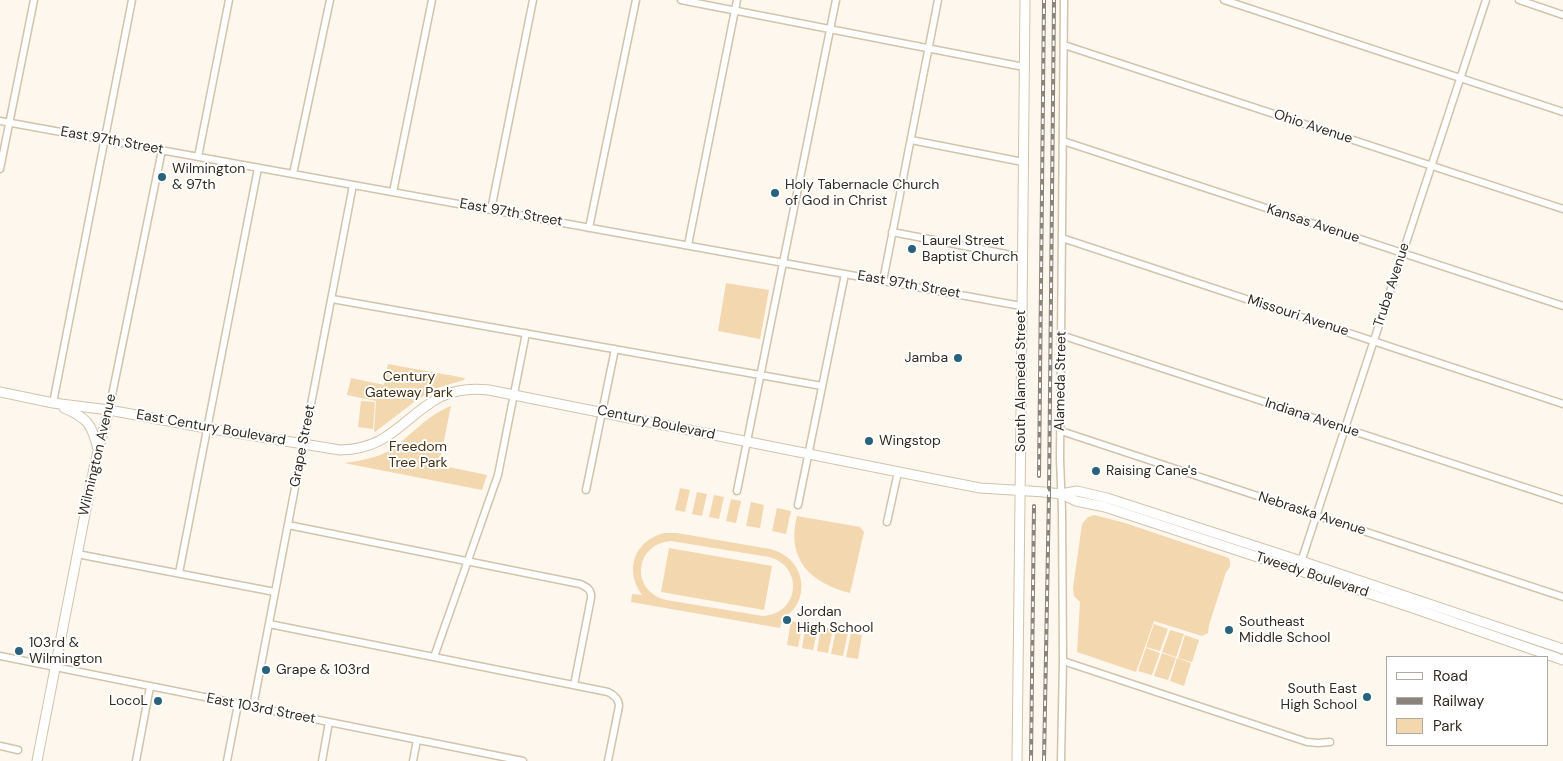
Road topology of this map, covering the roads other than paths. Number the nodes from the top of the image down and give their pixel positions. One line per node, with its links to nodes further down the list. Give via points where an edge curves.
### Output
1 (34, 0): 26 (street)
2 (132, 0): 27 (street)
3 (229, 0): 31 (street)
4 (330, 0): 36 (street)
5 (432, 0): 38 (street)
6 (533, 0): 39 (street)
7 (636, 0): 41 (street)
8 (681, 0): 17 (street)
9 (736, 0): 17 (street)
10 (836, 0): 19 (street)
11 (938, 0): 21 (street)
12 (1025, 0): 22 (main road, South Alameda Street)
13 (1064, 0): 20 (street, Alameda Street)
14 (1224, 0): 23 (street)
15 (1486, 0): 23 (street, Truba Avenue)
16 (1519, 0): 18 (street)
17 (735, 10): 19 (street); 44 (street)
18 (1563, 15)
19 (830, 29): 21 (street); 47 (street)
20 (1064, 45): 29 (street, Alameda Street); 33 (street, Ohio Avenue)
21 (929, 49): 22 (street); 28 (street)
22 (1024, 67): 32 (main road, South Alameda Street)
23 (1460, 78): 24 (street); 33 (street, Truba Avenue)
24 (1563, 112)
25 (0, 121): 26 (street, East 97th Street)
26 (9, 122): 27 (street, East 97th Street); 35 (street)
27 (104, 140): 30 (street, East 97th Street); 61 (street)
28 (911, 140): 32 (street); 42 (street)
29 (1063, 141): 43 (street, Alameda Street); 45 (street, Kansas Avenue)
30 (162, 150): 31 (street, East 97th Street); 63 (street, Wilmington Avenue)
31 (198, 157): 34 (street, East 97th Street)
32 (1023, 162): 46 (main road, South Alameda Street)
33 (1431, 166): 40 (street, Ohio Avenue); 45 (street, Truba Avenue)
34 (258, 168): 36 (street, East 97th Street); 65 (street)
35 (0, 169)
36 (293, 174): 37 (street, East 97th Street)
37 (353, 185): 38 (street, East 97th Street); 50 (street, Grape Street)
38 (393, 192): 39 (street, East 97th Street)
39 (490, 210): 41 (street, East 97th Street)
40 (1563, 210)
41 (590, 228): 44 (street, East 97th Street)
42 (892, 232): 46 (street); 49 (street)
43 (1062, 238): 54 (street, Alameda Street); 55 (street, Missouri Avenue)
44 (688, 245): 47 (street, East 97th Street)
45 (1402, 253): 52 (street, Kansas Avenue); 55 (street, Truba Avenue)
46 (1022, 257): 51 (main road, South Alameda Street)
47 (783, 262): 48 (street, East 97th Street); 57 (street)
48 (845, 274): 49 (street, East 97th Street); 58 (street)
49 (883, 281): 51 (street, East 97th Street)
50 (332, 299): 53 (street); 69 (street, Grape Street)
51 (1021, 306): 75 (main road, South Alameda Street)
52 (1563, 306)
53 (526, 333): 56 (street); 60 (street)
54 (1062, 335): 66 (street, Indiana Avenue); 67 (street, Alameda Street)
55 (1373, 341): 62 (street, Missouri Avenue); 66 (street, Truba Avenue)
56 (615, 349): 57 (street); 64 (street)
57 (760, 375): 58 (street); 68 (street)
58 (822, 386): 71 (street)
59 (0, 392): 61 (main road, East Century Boulevard)
60 (514, 394): 64 (main road, Century Boulevard); 69 (main road, Century Boulevard, via 478,389 453,392 431,403 394,433 359,448 340,450); 83 (street, via 498,475)
61 (52, 403): 63 (main road, East Century Boulevard); 70 (main road, via 77,413 90,423)
62 (1563, 404)
63 (110, 410): 65 (main road, East Century Boulevard); 70 (main road, Wilmington Avenue)
64 (602, 412): 68 (main road, Century Boulevard); 73 (street)
65 (206, 428): 69 (main road, East Century Boulevard); 86 (street)
66 (1345, 428): 77 (street, Indiana Avenue); 79 (street, Truba Avenue)
67 (1061, 432): 76 (street, Alameda Street); 79 (street, Nebraska Avenue)
68 (747, 442): 71 (main road, Century Boulevard); 74 (street)
69 (303, 445): 81 (street, Grape Street)
70 (98, 450): 82 (main road, Wilmington Avenue)
71 (808, 455): 72 (main road, Century Boulevard); 78 (street)
72 (898, 472): 75 (main road, Century Boulevard, via 980,488); 80 (street)
73 (586, 490)
74 (737, 491)
75 (1025, 491): 76 (main road, Tweedy Boulevard, bridge); 113 (main road, South Alameda Street)
76 (1061, 494): 84 (main road, Tweedy Boulevard, via 1078,491 1107,498); 85 (main road, Tweedy Boulevard); 94 (street, Alameda Street)
77 (1563, 500)
78 (798, 505)
79 (1316, 516): 84 (street, Truba Avenue); 88 (street, Nebraska Avenue)
80 (887, 522)
81 (288, 525): 83 (street); 87 (street, Grape Street)
82 (76, 554): 86 (street); 95 (main road, Wilmington Avenue)
83 (468, 561): 92 (street); 96 (street, via 580,584 590,590)
84 (1301, 561): 85 (street, Truba Avenue); 90 (main road, Tweedy Boulevard)
85 (1298, 571): 93 (main road, Tweedy Boulevard)
86 (179, 573): 87 (street)
87 (275, 592): 89 (street, Grape Street)
88 (1563, 597)
89 (269, 624): 92 (street); 99 (street, Grape Street)
90 (1563, 649)
91 (0, 656): 95 (street, East 103rd Street)
92 (434, 657): 96 (street)
93 (1563, 660)
94 (1063, 661): 102 (street, via 1307,742); 114 (street, Alameda Street)
95 (54, 668): 97 (street, East 103rd Street); 105 (main road, Wilmington Avenue)
96 (574, 685): 112 (street, via 612,693 617,698 619,706)
97 (150, 687): 98 (street, East 103rd Street); 107 (street)
98 (238, 704): 99 (street, East 103rd Street); 108 (street)
99 (253, 707): 100 (street, East 103rd Street)
100 (329, 722): 101 (street, East 103rd Street); 109 (street)
101 (417, 740): 106 (street, East 103rd Street); 110 (street)
102 (1330, 742)
103 (0, 746): 104 (street)
104 (18, 750)
105 (37, 758)
106 (505, 759): 111 (street, East 103rd Street)
107 (136, 761)
108 (227, 761)
109 (322, 761)
110 (413, 761)
111 (523, 761)
112 (608, 761)
113 (1017, 761)
114 (1061, 761)

